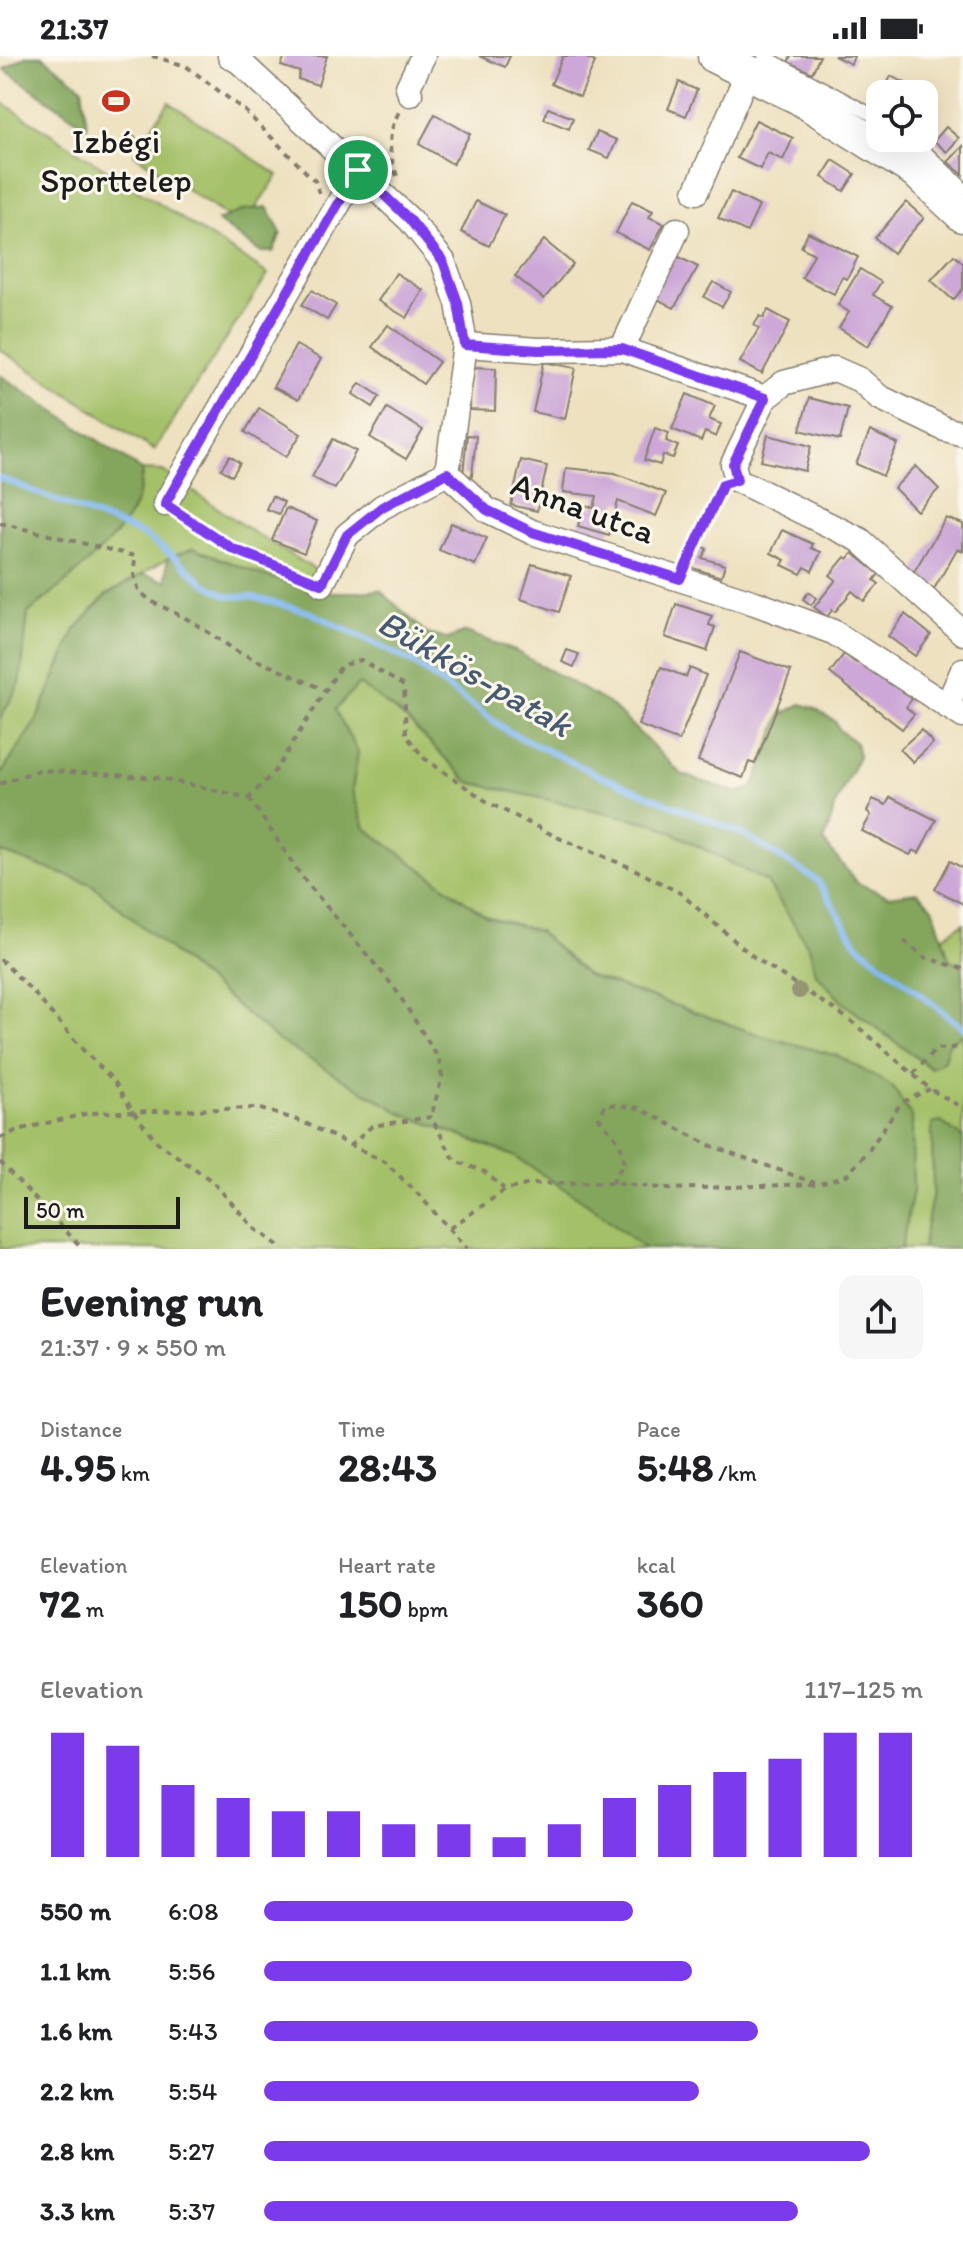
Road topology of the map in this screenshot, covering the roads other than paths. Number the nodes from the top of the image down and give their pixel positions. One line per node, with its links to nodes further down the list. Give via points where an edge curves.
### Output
1 (230, 56): 8 (street)
2 (423, 56): 5 (street, via 408,87)
3 (715, 56): 4 (main road)
4 (756, 64): 6 (lane); 10 (street); 11 (main road, via 915,170)
5 (410, 94)
6 (866, 113)
7 (926, 152): 9 (lane)
8 (358, 170): 13 (street, via 443,261); 18 (street)
9 (963, 188)
10 (696, 192)
11 (963, 215)
12 (677, 230): 14 (street)
13 (465, 345): 14 (street); 17 (street)
14 (622, 349): 15 (street)
15 (765, 398): 16 (street, via 784,383 835,369 860,380 879,397); 20 (street, via 733,464 737,480 860,540)
16 (963, 434)
17 (447, 473): 19 (street, via 382,507 347,535); 22 (street, Anna utca, via 487,510 532,532 833,632)
18 (165, 504)
19 (322, 584)
20 (963, 633)
21 (963, 670): 22 (street)
22 (955, 711)

